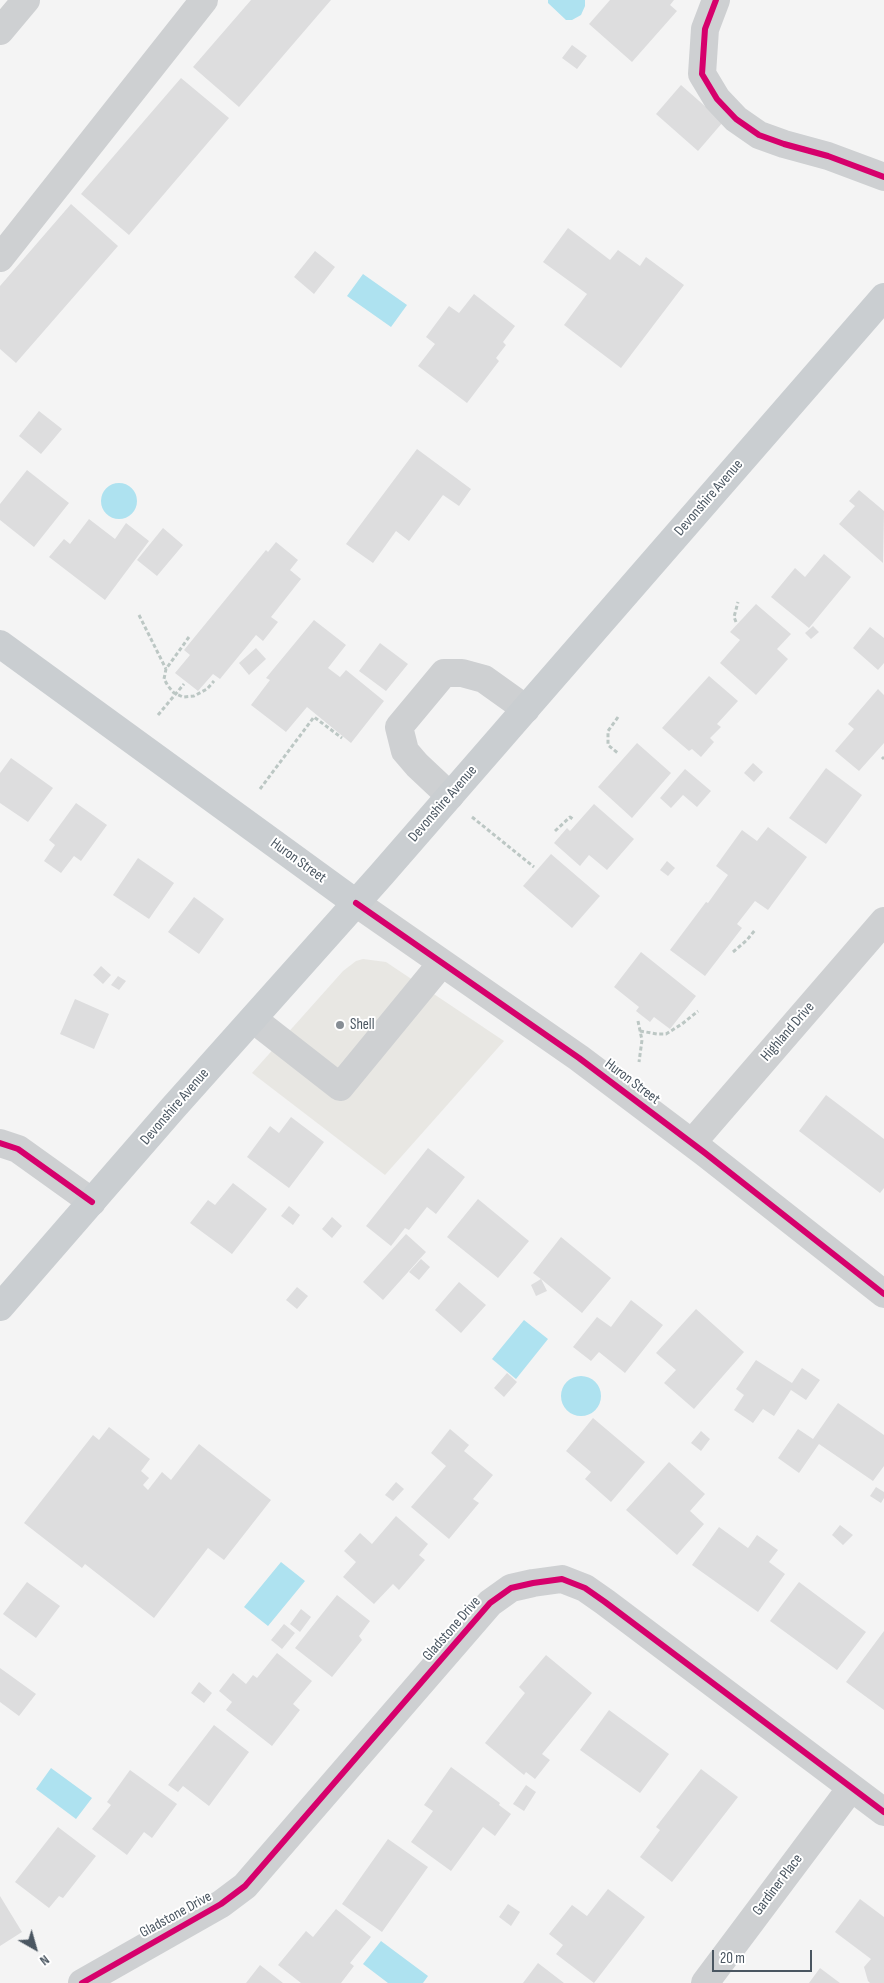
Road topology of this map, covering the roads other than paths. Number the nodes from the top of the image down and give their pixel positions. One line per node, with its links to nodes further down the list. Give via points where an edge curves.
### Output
1 (26, 0): 4 (street)
2 (204, 0): 6 (street)
3 (716, 0): 5 (street, via 705,29 702,74 717,99 736,119 759,135)
4 (0, 32)
5 (884, 176)
6 (0, 258)
7 (884, 297): 9 (main road, Devonshire Avenue)
8 (0, 644): 11 (main road, Huron Street)
9 (526, 709): 10 (main road, Devonshire Avenue); 10 (street, via 484,680 462,673 444,674 399,727 405,750)
10 (450, 796): 11 (main road, Devonshire Avenue)
11 (356, 903): 13 (street, Huron Street); 14 (main road, Devonshire Avenue)
12 (884, 922): 16 (street, Highland Drive)
13 (441, 964): 14 (street, via 340,1087); 16 (street, Huron Street, via 579,1058)
14 (253, 1019): 17 (main road, Devonshire Avenue)
15 (0, 1143): 17 (street, via 18,1148)
16 (692, 1143): 18 (street, Huron Street)
17 (92, 1202): 19 (main road, Devonshire Avenue)
18 (884, 1294)
19 (0, 1307)
20 (851, 1788): 21 (street, Gladstone Drive); 22 (street, Gladstone Drive, via 585,1588 562,1579 511,1588 490,1603 246,1886 221,1904); 23 (street, Gardiner Place)
21 (884, 1812)
22 (82, 1983)
23 (705, 1983)

